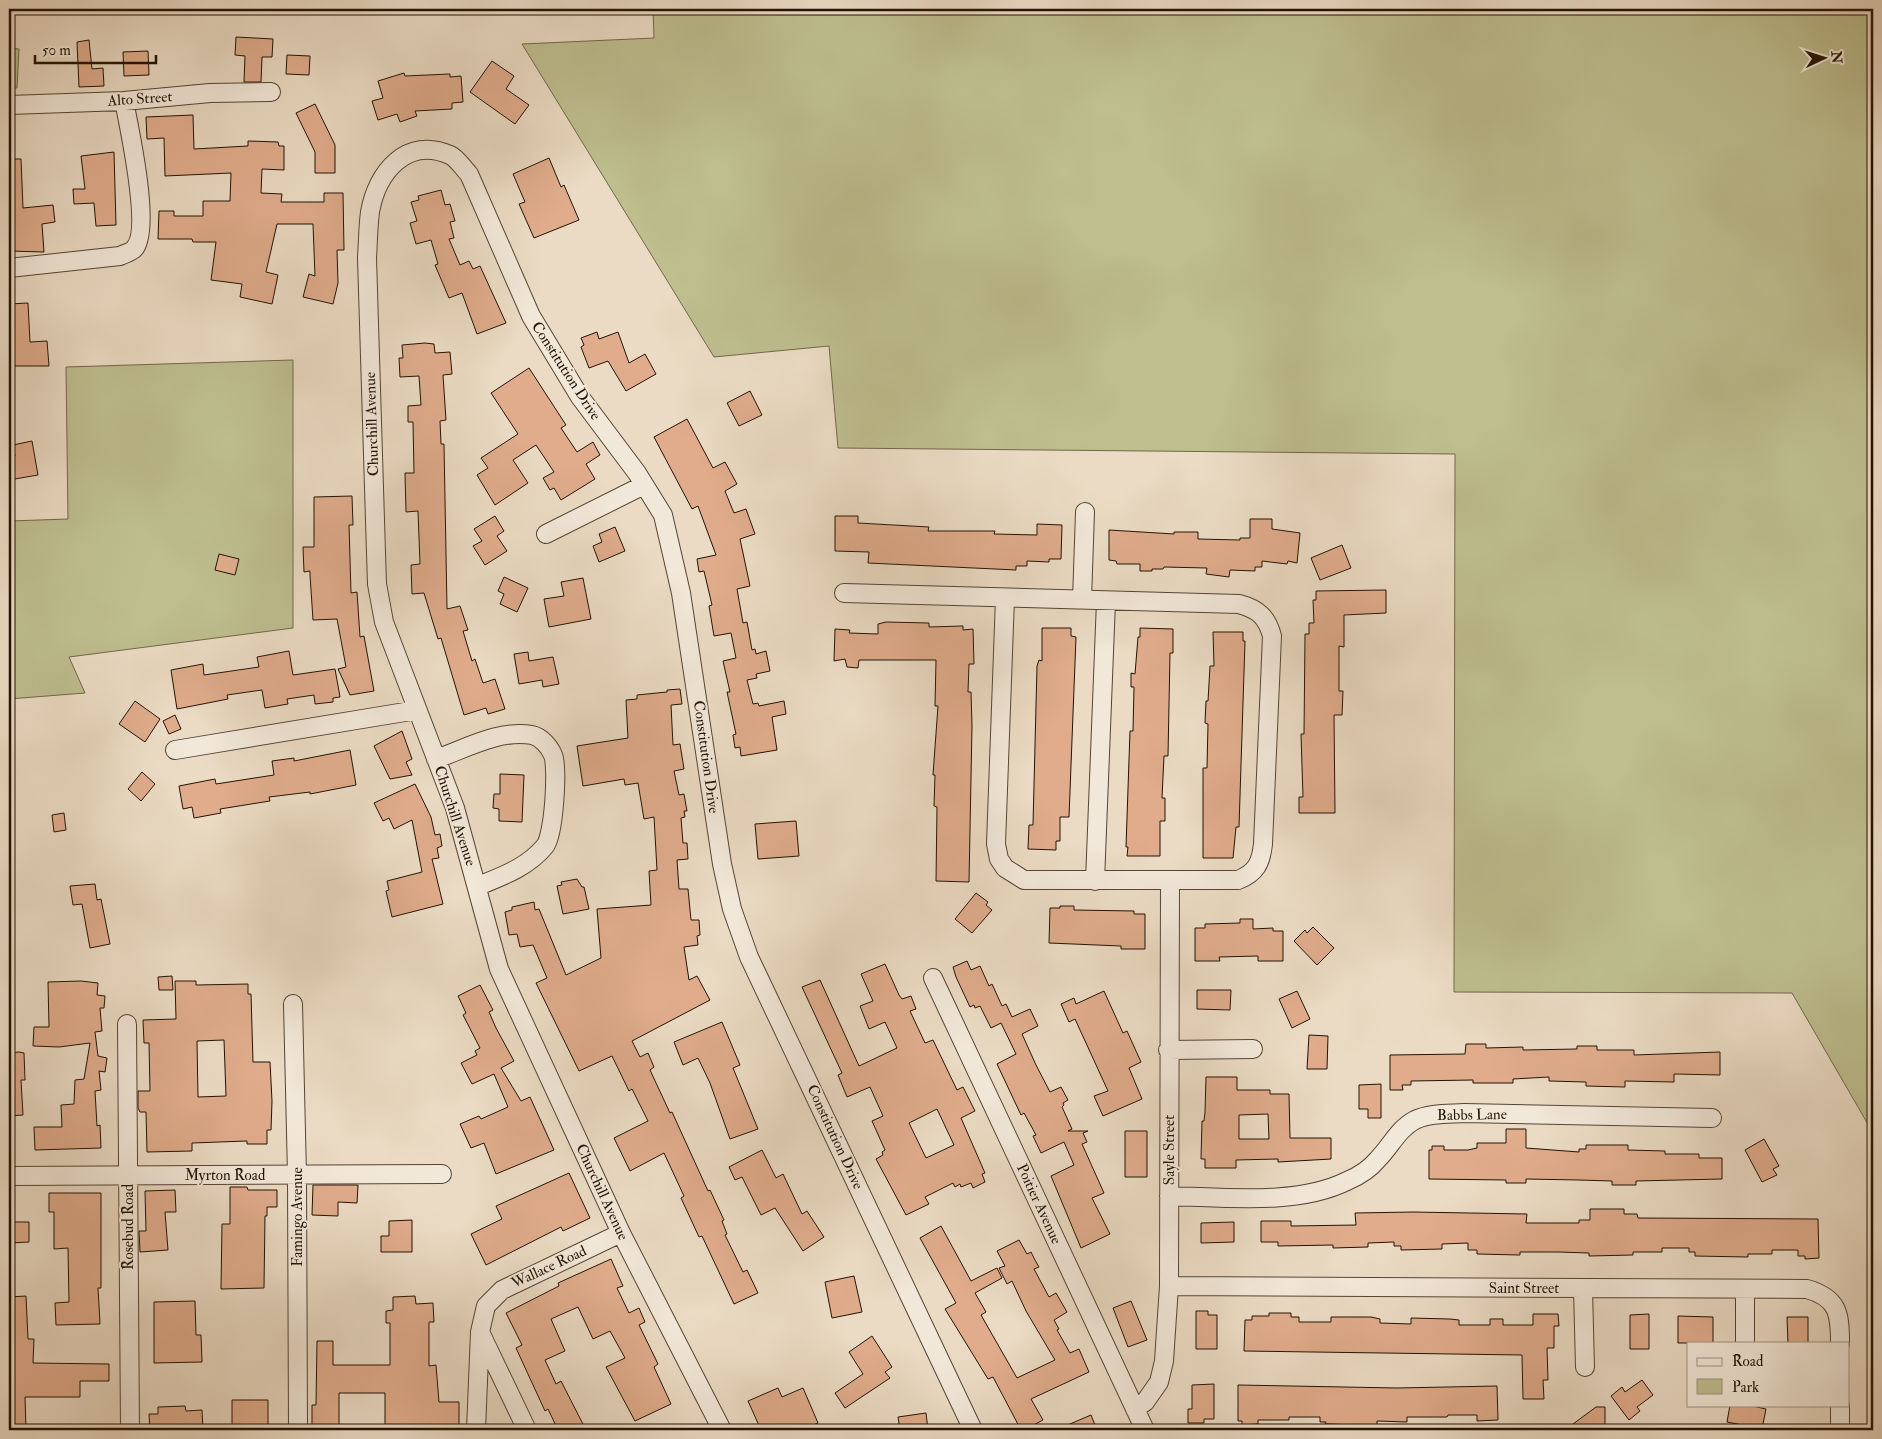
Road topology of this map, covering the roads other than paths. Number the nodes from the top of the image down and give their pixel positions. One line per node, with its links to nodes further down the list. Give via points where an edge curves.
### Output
1 (271, 92): 2 (street, Alto Street, via 210,93)
2 (124, 101): 3 (street, Alto Street); 5 (street, via 141,211 140,236 134,249 120,256)
3 (9, 105)
4 (393, 163): 6 (street, Constitution Drive, via 427,148 452,156 469,174 531,316 580,397); 13 (street, Churchill Avenue, via 379,183 370,211 367,258 377,584 384,622)
5 (9, 268)
6 (644, 485): 8 (street); 45 (street, Constitution Drive, via 663,515 681,593 722,864 732,909 754,966)
7 (1085, 512): 11 (street)
8 (546, 534)
9 (844, 593): 10 (street)
10 (1005, 598): 11 (street); 17 (street, via 996,844 999,859 1013,875 1024,880)
11 (1082, 600): 12 (street)
12 (1106, 601): 16 (street, via 1239,604 1252,607 1261,614 1272,636 1262,859 1256,870 1238,880); 17 (street)
13 (416, 710): 14 (street); 15 (street, Churchill Avenue)
14 (175, 750)
15 (436, 759): 18 (street, Churchill Avenue, via 455,808); 18 (street, via 513,734 533,735 546,743 554,757 553,822 547,843 532,862)
16 (1170, 880): 17 (street); 23 (street, Sayle Street)
17 (1095, 881)
18 (478, 886): 30 (street, Churchill Avenue, via 499,969)
19 (934, 978): 39 (street, Poitier Avenue)
20 (294, 1004): 27 (street, Famingo Avenue)
21 (127, 1024): 26 (street, Rosebud Road)
22 (1252, 1049): 23 (street)
23 (1168, 1050): 29 (street, Sayle Street)
24 (1712, 1118): 29 (street, Babbs Lane, via 1434,1115 1416,1120 1404,1128 1378,1160 1346,1182 1272,1198)
25 (442, 1174): 27 (street, Myrton Road)
26 (128, 1175): 27 (street, Myrton Road); 28 (street, Myrton Road); 40 (street, Rosebud Road)
27 (297, 1175): 41 (street, Famingo Avenue)
28 (9, 1176)
29 (1169, 1196): 31 (street, Sayle Street)
30 (621, 1233): 34 (street, Wallace Road, via 502,1290 486,1306); 44 (street, Churchill Avenue)
31 (1169, 1286): 32 (street, Saint Street); 39 (street, Sayle Street, via 1164,1360 1158,1382 1145,1402)
32 (1582, 1288): 33 (street, Saint Street); 37 (street)
33 (1745, 1290): 35 (street); 36 (street, Saint Street, via 1807,1289 1823,1294 1834,1305 1840,1320)
34 (480, 1332): 42 (street, Wallace Road); 43 (street)
35 (1745, 1342)
36 (1840, 1342)
37 (1585, 1367)
38 (1840, 1406): 47 (street)
39 (1135, 1409): 46 (street, Poitier Avenue)
40 (130, 1430)
41 (298, 1430)
42 (476, 1430)
43 (526, 1430)
44 (722, 1430)
45 (973, 1430)
46 (1145, 1430)
47 (1840, 1430)

